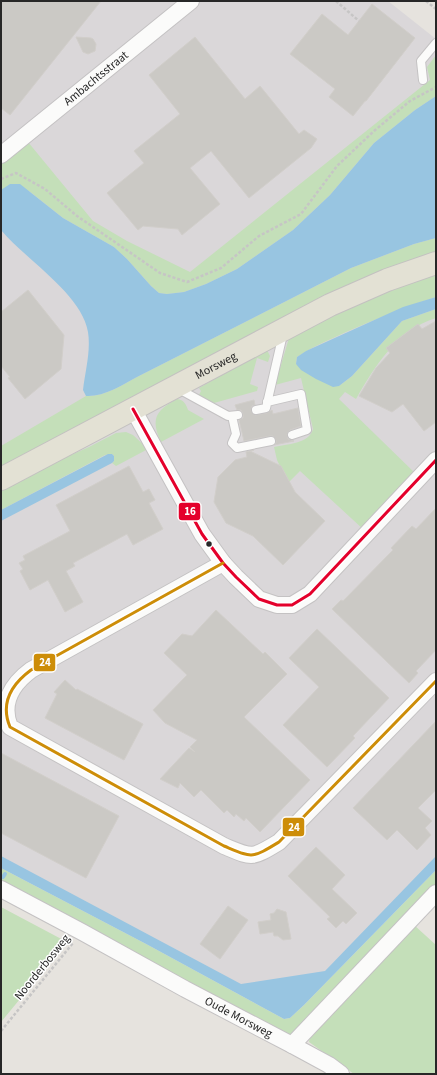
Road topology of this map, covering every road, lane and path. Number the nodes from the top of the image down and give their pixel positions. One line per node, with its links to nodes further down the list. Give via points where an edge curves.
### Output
1 (191, 1): 9 (street, Ambachtsstraat)
2 (336, 1): 5 (path)
3 (426, 1): 4 (path)
4 (436, 9)
5 (359, 21)
6 (436, 42): 7 (lane, via 421,61)
7 (423, 80)
8 (436, 88): 10 (path, via 410,101 374,131 337,166 301,214 259,236 220,268 187,282 160,273 78,216 45,189 22,176 16,173)
9 (1, 155)
10 (1, 179)
11 (436, 263): 12 (main road, Morsweg, via 380,283)
12 (284, 329): 13 (main road, Morsweg); 14 (lane)
13 (174, 387): 15 (main road, Morsweg); 18 (lane, via 228,416 235,415 236,434 232,443 237,448)
14 (267, 402): 16 (lane, via 266,408); 17 (lane, via 301,394 307,430)
15 (132, 409): 20 (main road, Morsweg); 21 (street, via 202,534)
16 (256, 410)
17 (292, 435)
18 (271, 441)
19 (436, 460): 21 (street, via 310,594 292,605 277,605 259,599)
20 (1, 479)
21 (223, 563): 23 (street, via 22,676 8,691)
22 (436, 681): 23 (street, via 279,842 258,855 247,855 224,846 14,730)
23 (2, 713)
24 (1, 889): 26 (street, Oude Morsweg)
25 (436, 893): 28 (street)
26 (82, 932): 27 (path, Noorderbosweg); 28 (street, Oude Morsweg)
27 (1, 1031)
28 (292, 1045): 29 (street)
29 (341, 1074)

